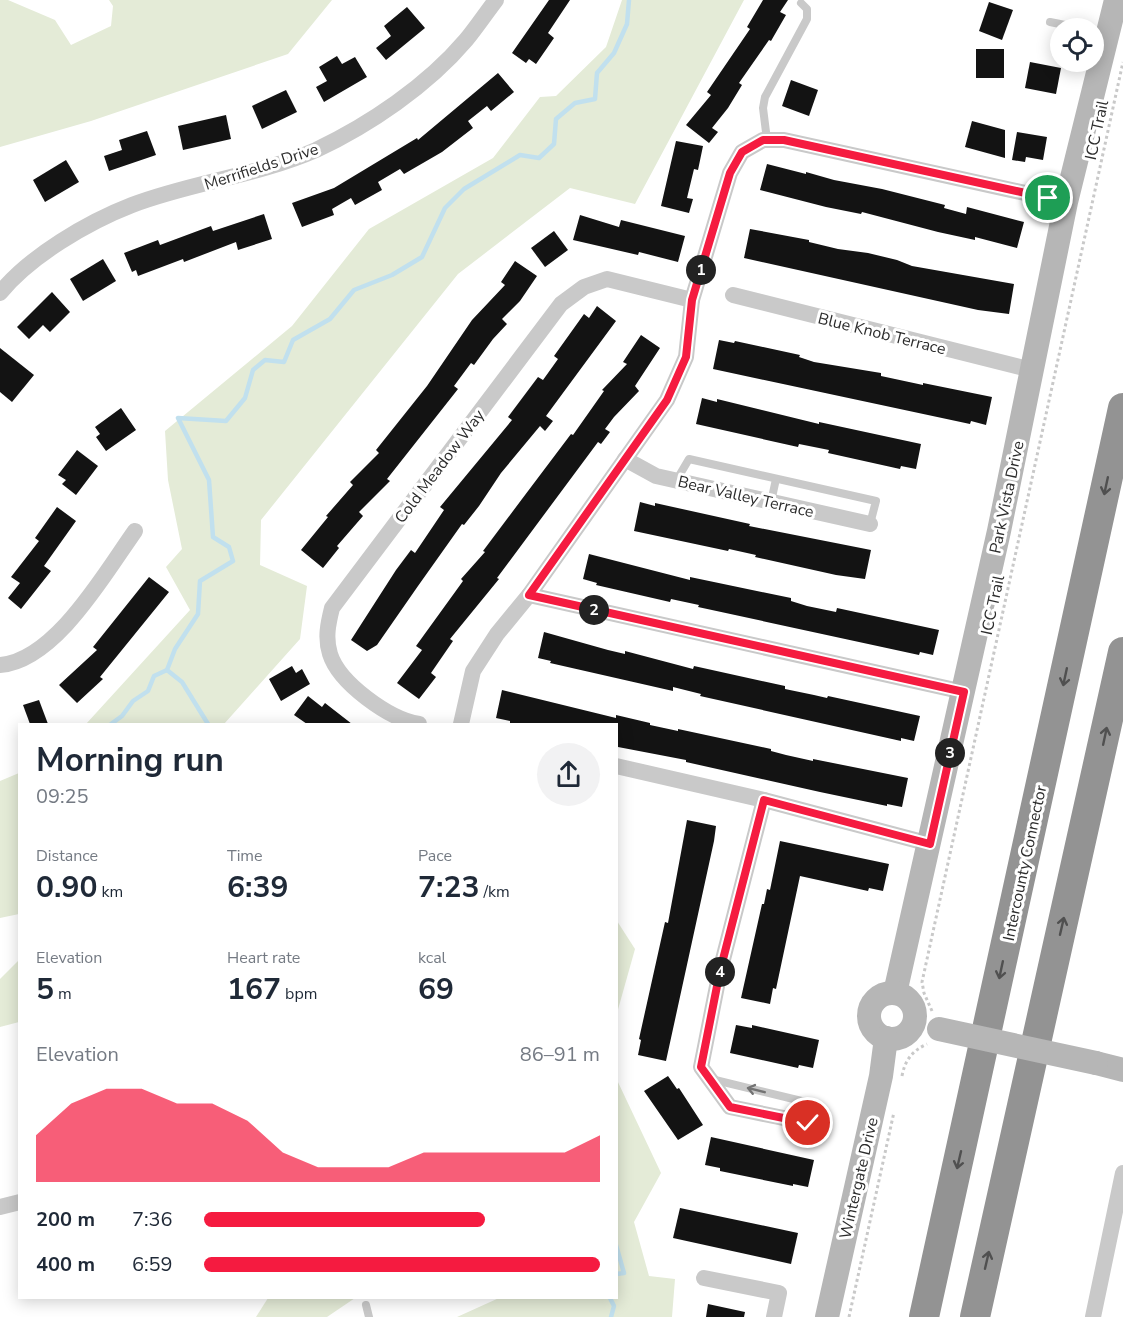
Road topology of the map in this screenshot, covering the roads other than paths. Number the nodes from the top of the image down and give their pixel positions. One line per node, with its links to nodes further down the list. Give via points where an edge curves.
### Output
1 (496, 0): 6 (street, Merrifields Drive, via 465,41 415,89 359,128 266,168 132,205 72,235 30,264)
2 (1116, 0): 5 (street, Park Vista Drive, via 1104,33)
3 (801, 3): 4 (lane, via 807,9 807,19 765,97)
4 (767, 140): 5 (street, via 784,140); 8 (street, via 742,152 730,173)
5 (1066, 202): 9 (street, Park Vista Drive)
6 (0, 292)
7 (733, 296): 9 (street, Blue Knob Terrace)
8 (692, 300): 11 (street, via 686,357 678,377 667,400); 21 (street, Cold Meadow Way, via 607,279 584,287 561,304 332,608 326,633 330,654 342,678 379,706)
9 (1032, 370): 20 (street, Park Vista Drive)
10 (1123, 408): 38 (highway, Intercounty Connector, one-way to 38)
11 (625, 459): 13 (street, Bear Valley Terrace, via 656,476); 17 (street)
12 (776, 479): 13 (lane, via 689,459); 14 (lane); 15 (lane, via 876,501)
13 (676, 481): 14 (street, Bear Valley Terrace)
14 (771, 502): 15 (street, Bear Valley Terrace)
15 (870, 524)
16 (135, 531): 19 (street, via 72,618 43,648)
17 (529, 595): 20 (street); 22 (street, via 473,671)
18 (1123, 652): 39 (highway, one-way to 18)
19 (0, 665)
20 (964, 692): 25 (street, Park Vista Drive)
21 (417, 723)
22 (460, 723)
23 (618, 766): 24 (street)
24 (764, 800): 25 (street); 30 (street, via 720,971 701,1067)
25 (930, 844): 26 (street, Park Vista Drive)
26 (895, 993): 27 (street, via 905,997); 28 (street, via 874,1001 869,1015 873,1030)
27 (928, 1027): 28 (street); 29 (street, bridge)
28 (886, 1038): 37 (street, Wintergate Drive, via 881,1076)
29 (1123, 1070)
30 (709, 1078): 31 (street, via 730,1107); 31 (lane, one-way to 30, via 814,1104)
31 (808, 1123)
32 (1123, 1173): 40 (street)
33 (704, 1278): 36 (street, via 780,1293)
34 (366, 1305): 35 (lane)
35 (369, 1317)
36 (774, 1317)
37 (826, 1317)
38 (924, 1317)
39 (975, 1317)
40 (1092, 1317)

